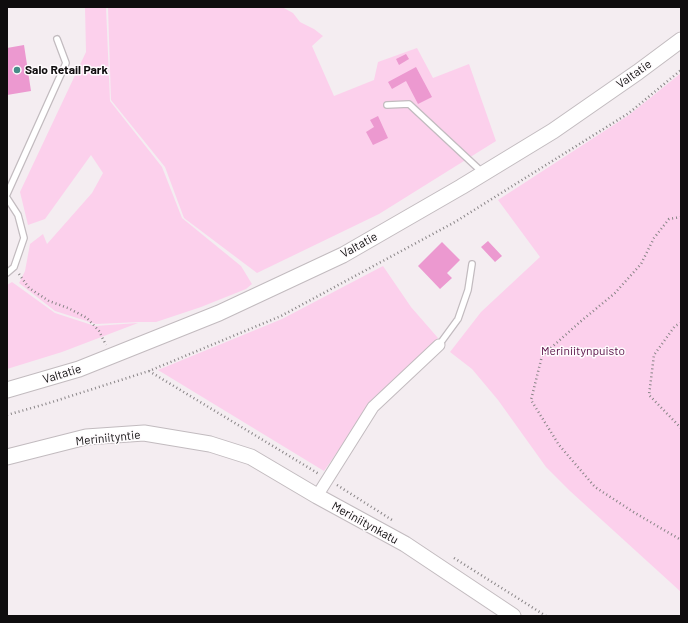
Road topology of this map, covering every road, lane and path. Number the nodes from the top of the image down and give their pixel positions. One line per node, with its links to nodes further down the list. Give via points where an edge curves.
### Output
1 (57, 39): 6 (lane, via 66,63)
2 (681, 40): 5 (main road, Valtatie, via 552,131)
3 (681, 70): 15 (path, via 629,113 456,222 281,316)
4 (387, 105): 5 (lane, via 409,104)
5 (484, 173): 14 (main road, Valtatie, via 343,255 219,313)
6 (7, 194)
7 (7, 198): 10 (lane, via 18,215 24,238)
8 (681, 217): 24 (path, via 669,219 654,238 641,264 615,293 542,356 531,400 559,445 595,488)
9 (472, 264): 13 (lane, via 468,290 458,319)
10 (14, 266): 11 (lane); 14 (path, via 29,288 87,318 99,331)
11 (7, 273)
12 (681, 323): 18 (path, via 675,326 654,355 648,395)
13 (439, 345): 21 (street, via 373,407)
14 (111, 356): 16 (main road, Valtatie, via 79,369)
15 (149, 371): 17 (path); 21 (path)
16 (7, 390)
17 (7, 415)
18 (681, 428)
19 (210, 444): 20 (main road, Meriniityntie, via 144,433 86,437); 22 (main road, Meriniitynkatu, via 251,457)
20 (7, 457)
21 (327, 479): 22 (street); 23 (path)
22 (317, 496): 26 (main road, Meriniitynkatu, via 405,544)
23 (394, 520)
24 (681, 540)
25 (453, 558): 27 (path)
26 (513, 616)
27 (546, 616)

